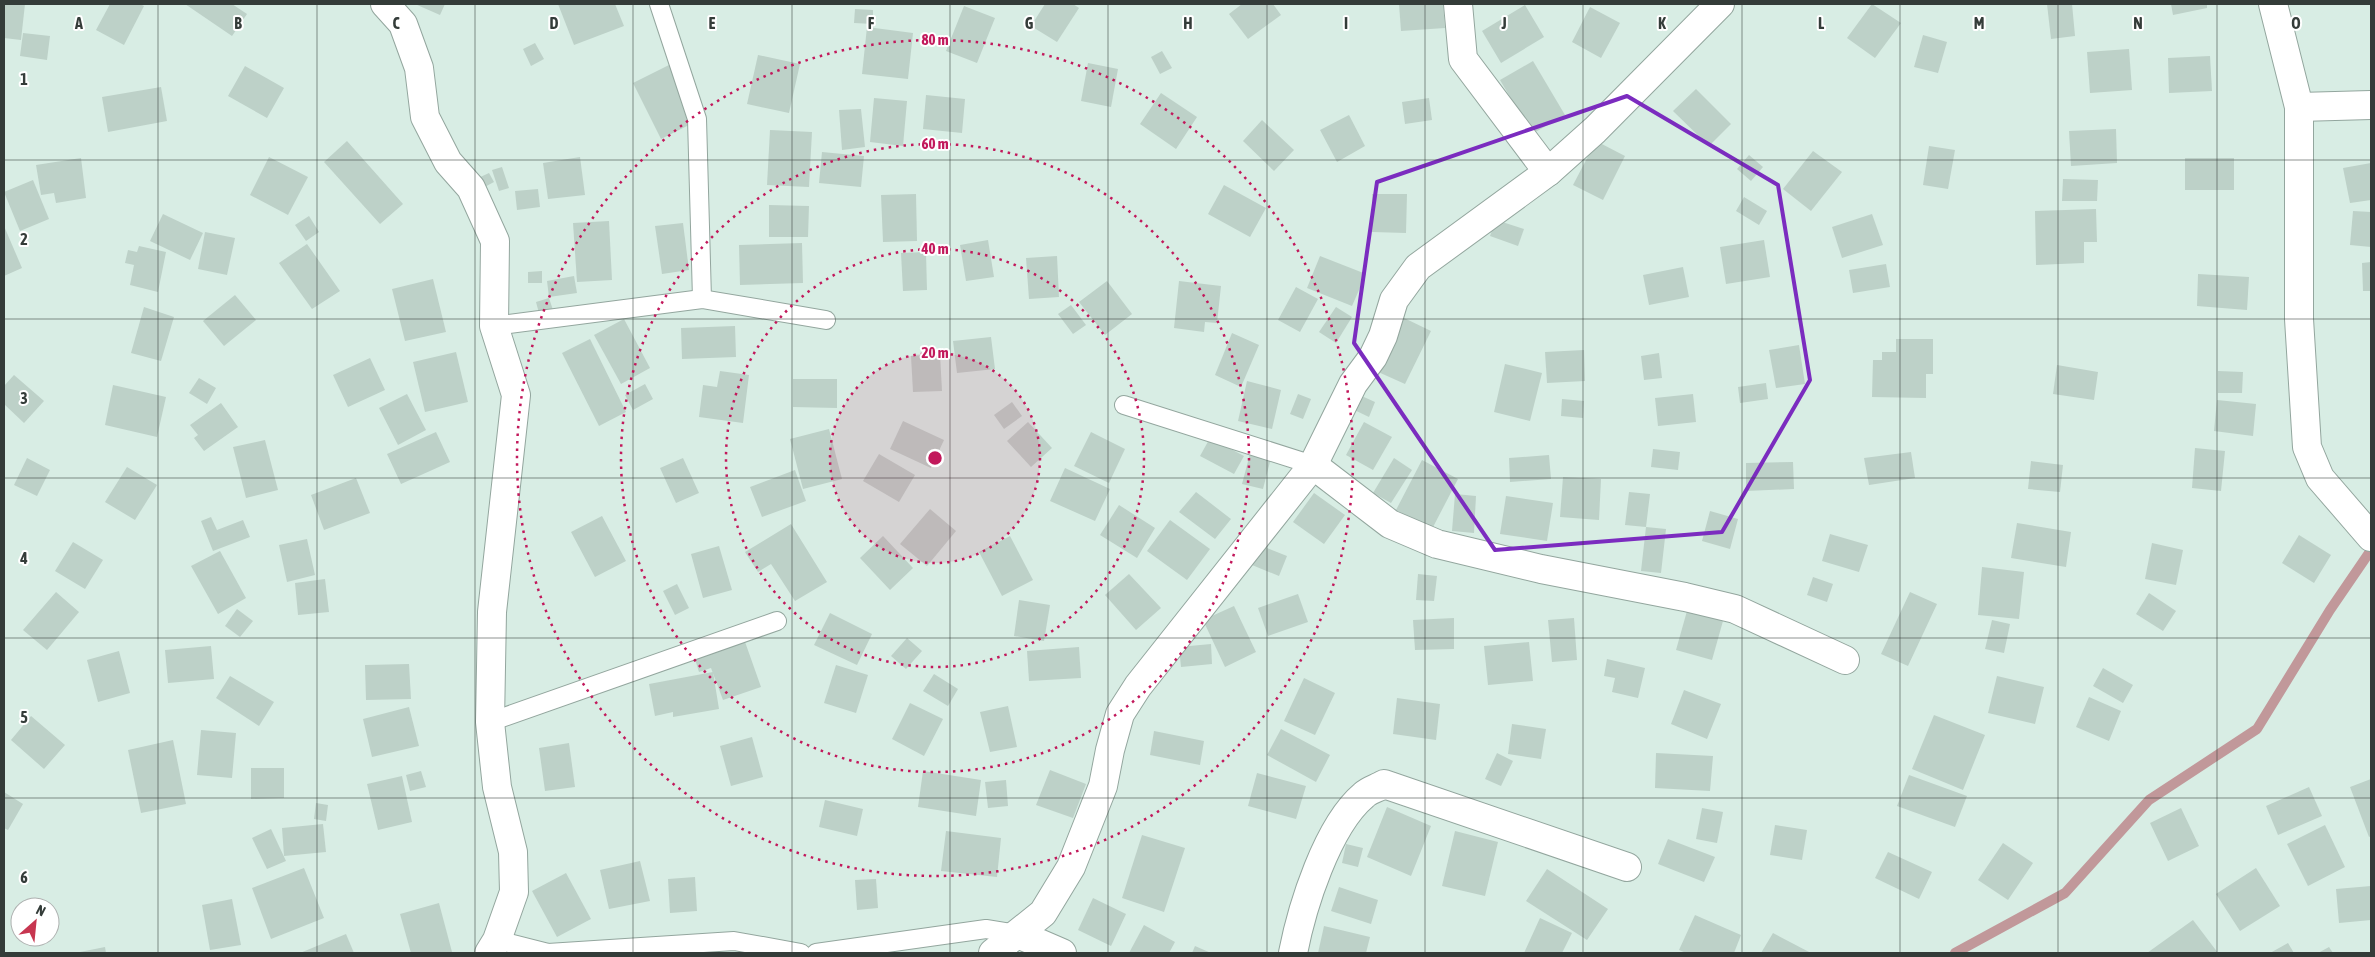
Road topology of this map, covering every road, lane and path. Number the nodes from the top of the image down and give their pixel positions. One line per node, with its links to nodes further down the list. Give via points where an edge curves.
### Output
1 (385, 4): 11 (street, via 403,24 419,68 425,117 448,162 471,188 495,242)
2 (659, 4): 9 (lane, via 697,118)
3 (1458, 4): 8 (street, via 1463,59)
4 (1720, 4): 8 (street, via 1595,130)
5 (2273, 4): 7 (street)
6 (2371, 105): 7 (street)
7 (2299, 107): 14 (street, via 2299,320 2307,447 2320,478)
8 (1548, 172): 13 (street, via 1418,267 1394,300 1373,357 1353,384)
9 (702, 299): 10 (lane); 11 (lane)
10 (826, 320)
11 (494, 326): 17 (street, via 516,395 492,612)
12 (1124, 405): 13 (lane)
13 (1313, 465): 16 (street, via 1390,524 1437,544 1735,609); 19 (street, via 1138,686 1120,714 1103,786 1071,867 1043,913)
14 (2368, 535)
15 (777, 621): 17 (lane)
16 (1845, 660)
17 (490, 722): 20 (street, via 497,787 513,852 514,892)
18 (1627, 867): 25 (street, via 1384,784 1364,794 1335,829 1301,919)
19 (1018, 934): 22 (lane, via 986,929); 23 (street); 24 (street)
20 (493, 947): 21 (lane, via 548,953 734,941)
21 (801, 953)
22 (816, 953)
23 (993, 953)
24 (1062, 953)
25 (1293, 953)

